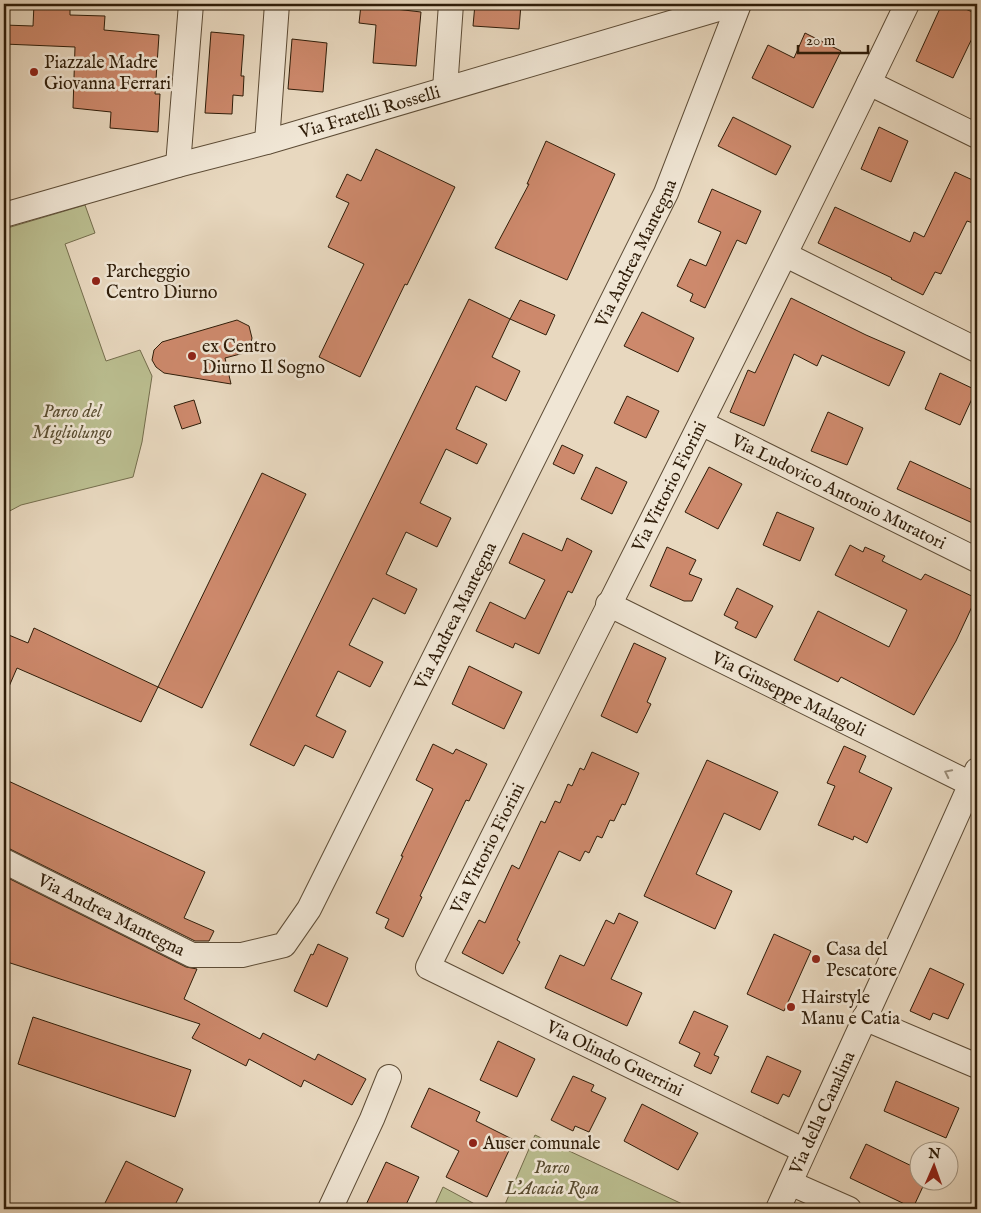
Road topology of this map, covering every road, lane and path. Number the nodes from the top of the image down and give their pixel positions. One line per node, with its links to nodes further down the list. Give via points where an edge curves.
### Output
1 (191, 4): 12 (street)
2 (277, 4): 11 (street)
3 (451, 4): 9 (street)
4 (735, 4): 7 (street, Via Fratelli Rosselli)
5 (739, 4): 20 (street, Via Andrea Mantegna, via 666,193 309,909 284,945 242,955 192,955)
6 (908, 4): 8 (street, Via Vittorio Fiorini)
7 (690, 10): 9 (street, Via Fratelli Rosselli)
8 (869, 83): 10 (street); 14 (street, Via Vittorio Fiorini)
9 (445, 89): 11 (street, Via Fratelli Rosselli)
10 (977, 136)
11 (267, 142): 12 (street, Via Fratelli Rosselli)
12 (178, 165): 13 (street, Via Fratelli Rosselli)
13 (4, 216)
14 (786, 255): 15 (street); 16 (street, Via Vittorio Fiorini)
15 (977, 350)
16 (701, 423): 17 (street, Via Ludovico Antonio Muratori); 18 (street, Via Vittorio Fiorini)
17 (977, 560)
18 (608, 604): 19 (street, Via Giuseppe Malagoli, one-way to 18, via 926,762); 21 (street, Via Vittorio Fiorini)
19 (974, 777): 22 (street, Via della Canalina)
20 (4, 861)
21 (428, 967): 25 (street, Via Olindo Guerrini)
22 (864, 1018): 23 (street); 25 (street, Via della Canalina)
23 (977, 1066)
24 (389, 1077): 27 (street)
25 (803, 1150): 26 (street, Via della Canalina)
26 (790, 1183): 28 (street, Via della Canalina); 29 (street)
27 (330, 1209)
28 (778, 1209)
29 (849, 1209)

